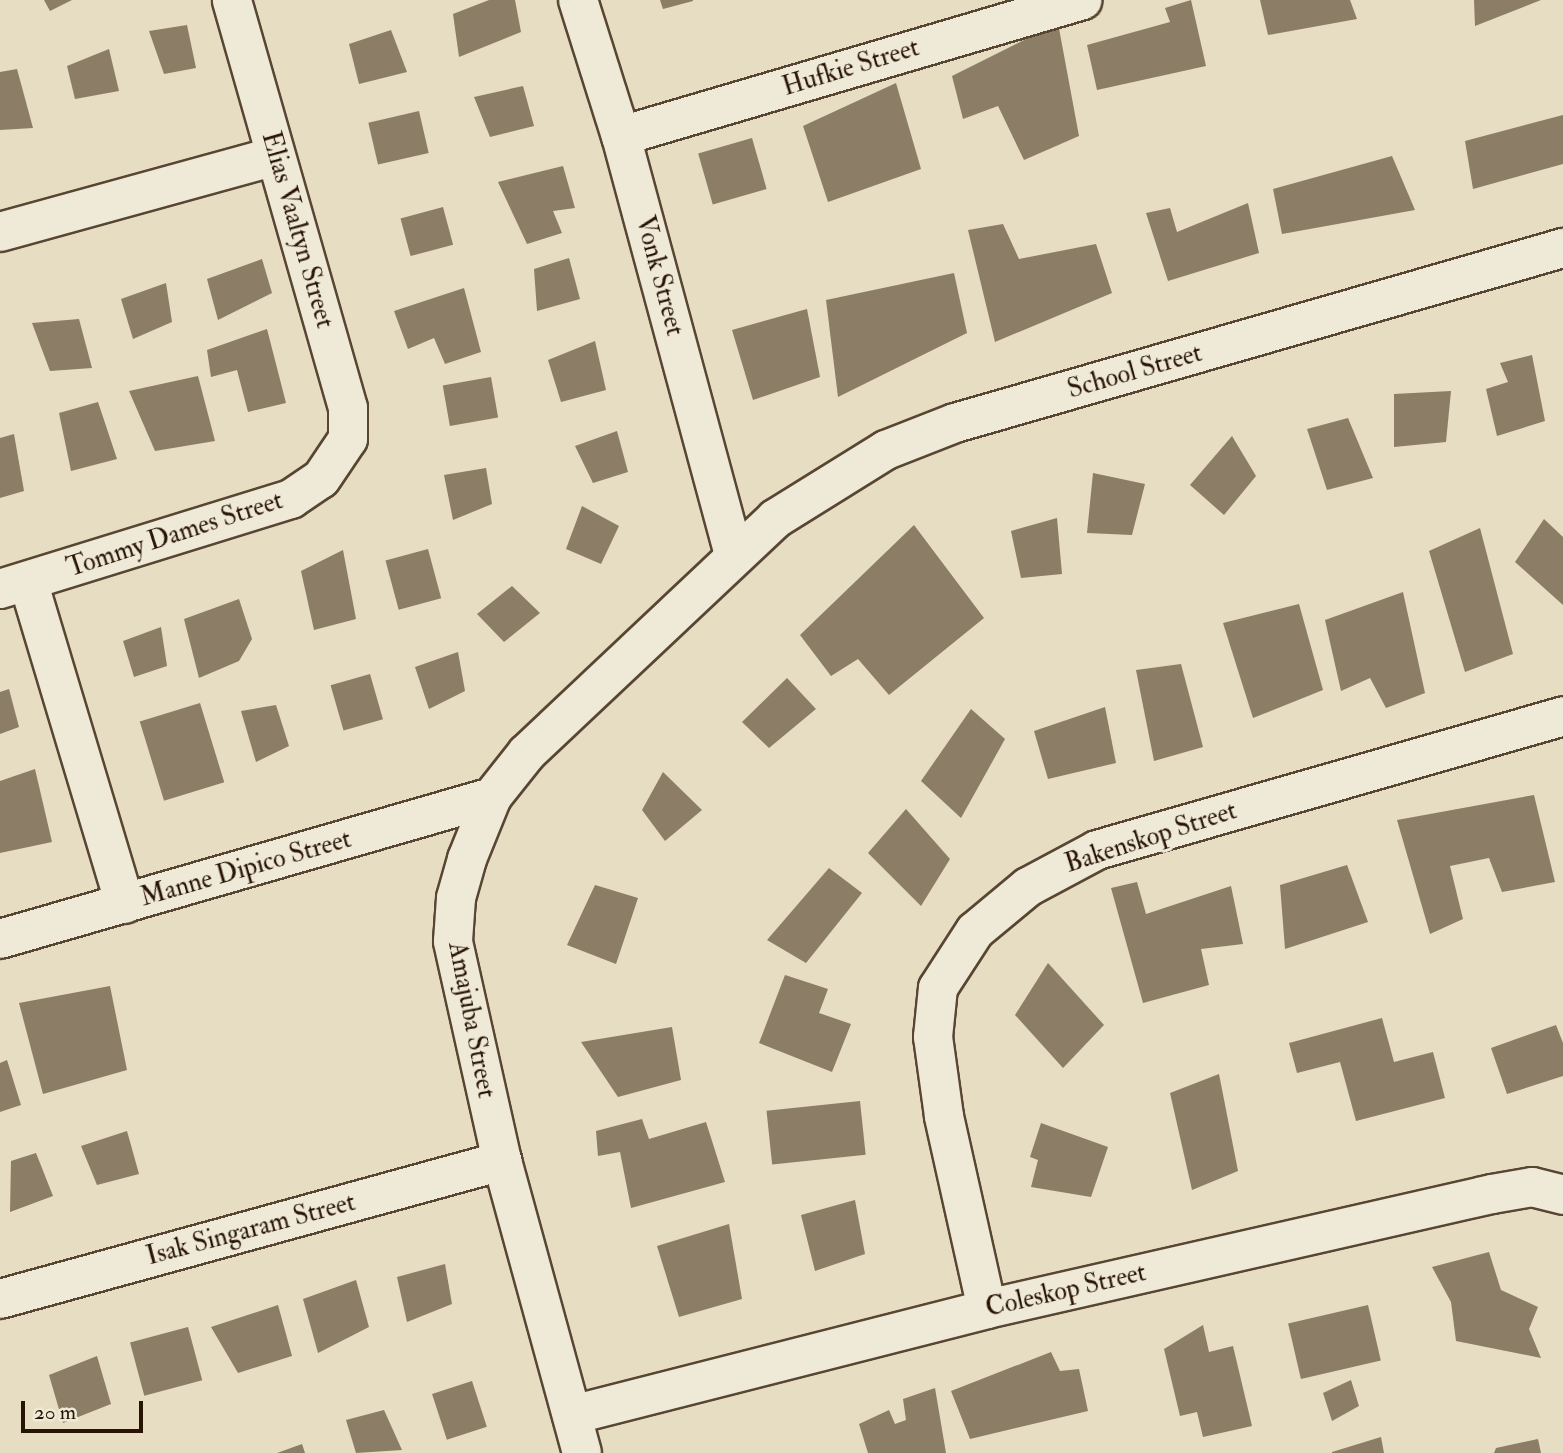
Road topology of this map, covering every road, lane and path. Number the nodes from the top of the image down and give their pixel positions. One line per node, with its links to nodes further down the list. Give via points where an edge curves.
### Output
1 (232, 0): 5 (street, Elias Vaaltyn Street)
2 (578, 0): 4 (street, Vonk Street)
3 (1082, 0): 4 (street, Hufkie Street)
4 (621, 136): 9 (street, Vonk Street)
5 (275, 156): 6 (street); 8 (street, Elias Vaaltyn Street, via 348,408 348,439)
6 (0, 232)
7 (1563, 248): 9 (street, School Street, via 920,435 834,480)
8 (338, 460): 10 (street, Tommy Dames Street, via 321,479 291,499)
9 (734, 554): 12 (street, Amajuba Street, via 527,753)
10 (14, 585): 13 (street)
11 (1563, 716): 18 (street, Bakenskop Street, via 1097,850 1028,887 975,931 938,988 933,1037 944,1116)
12 (492, 797): 13 (street, Manne Dipico Street); 15 (street, Amajuba Street, via 456,898 453,941)
13 (125, 904): 14 (street, Manne Dipico Street)
14 (0, 939)
15 (502, 1161): 17 (street, Isak Singaram Street); 19 (street, Amajuba Street)
16 (1563, 1195): 18 (street, Coleskop Street, via 1532,1187 1492,1194)
17 (3, 1303)
18 (987, 1309): 19 (street, Coleskop Street)
19 (572, 1415): 20 (street, Amajuba Street)
20 (582, 1453)

